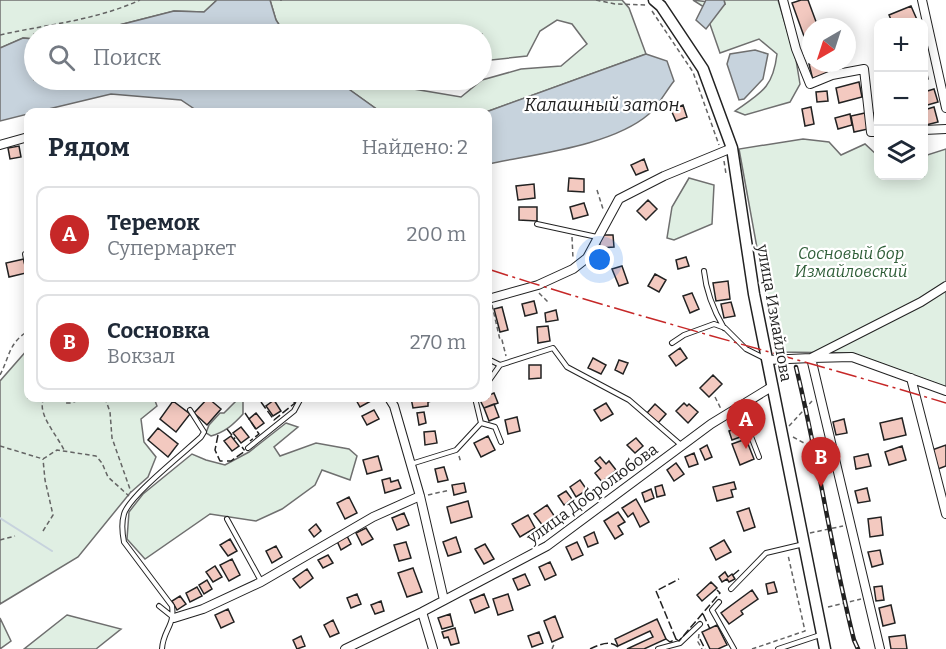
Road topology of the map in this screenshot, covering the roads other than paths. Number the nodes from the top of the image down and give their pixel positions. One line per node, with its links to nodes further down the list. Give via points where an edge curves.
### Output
1 (783, 0): 7 (street, via 810,84 864,69)
2 (922, 0): 4 (street)
3 (657, 3): 10 (main road, улица Измайлова, via 703,69)
4 (946, 108)
5 (946, 129): 6 (street)
6 (928, 130)
7 (874, 132)
8 (24, 138): 9 (street)
9 (0, 145)
10 (727, 150): 12 (street, via 620,199); 19 (main road, улица Измайлова)
11 (537, 224): 12 (lane)
12 (598, 237): 15 (street, via 586,258 573,269 538,285)
13 (704, 271): 16 (lane, via 717,316)
14 (946, 286): 18 (street)
15 (492, 298)
16 (725, 328): 17 (lane, via 714,324); 19 (lane, via 746,349)
17 (672, 343)
18 (811, 358): 19 (street); 23 (street, via 852,357); 57 (street)
19 (767, 360): 24 (main road, улица Измайлова)
20 (492, 361): 21 (lane)
21 (500, 365): 22 (lane); 33 (lane, улица Добролюбова, via 553,348 567,367 629,400)
22 (492, 376)
23 (911, 378): 25 (street); 38 (street)
24 (773, 386): 29 (street, улица Добролюбова); 40 (main road, улица Измайлова)
25 (946, 391)
26 (300, 402): 34 (lane, via 294,411)
27 (392, 402): 36 (street)
28 (476, 402): 31 (lane)
29 (739, 406): 33 (street, улица Добролюбова); 35 (lane)
30 (190, 410): 47 (lane, via 204,432 136,497 124,512 121,530 124,542 172,606)
31 (481, 423): 32 (lane, via 495,427); 36 (lane, via 456,450)
32 (501, 442)
33 (681, 446): 43 (street, улица Добролюбова, via 547,546)
34 (248, 448)
35 (759, 457)
36 (411, 464): 37 (street)
37 (420, 496): 41 (street, via 373,517); 43 (street)
38 (946, 514)
39 (227, 519): 41 (lane)
40 (806, 538): 42 (lane, via 766,552); 49 (main road, улица Измайлова)
41 (261, 582): 47 (street)
42 (731, 589)
43 (444, 600): 46 (street, улица Добролюбова)
44 (719, 602): 54 (lane, via 712,610)
45 (159, 606): 47 (lane)
46 (422, 612): 51 (street, улица Добролюбова); 52 (street)
47 (174, 618): 50 (lane)
48 (700, 624): 53 (lane, via 680,643)
49 (822, 634): 55 (lane); 56 (main road, улица Измайлова)
50 (162, 649)
51 (345, 649)
52 (433, 649)
53 (658, 649)
54 (734, 649)
55 (778, 649)
56 (825, 649)
57 (880, 649)

